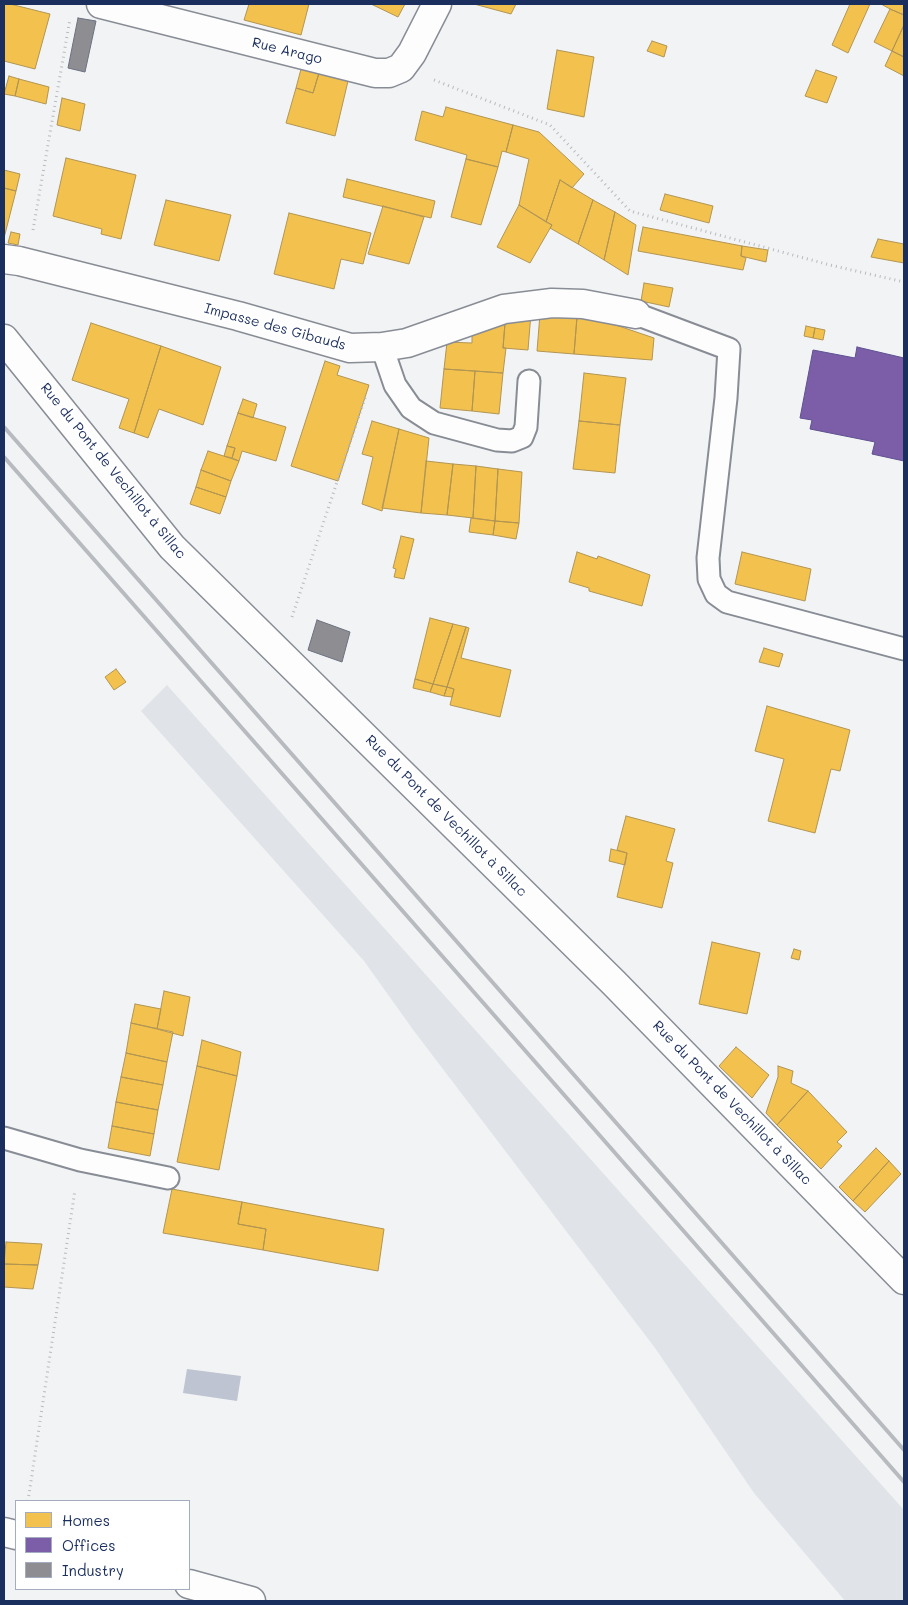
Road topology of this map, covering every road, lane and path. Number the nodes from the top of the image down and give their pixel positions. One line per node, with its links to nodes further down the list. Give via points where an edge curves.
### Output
1 (101, 4): 4 (street, Rue Arago)
2 (437, 4): 5 (street)
3 (71, 13): 6 (path)
4 (195, 16): 5 (street, Rue Arago, via 375,73 389,73)
5 (401, 68): 7 (path, via 550,125 630,211)
6 (15, 261): 10 (street, Impasse des Gibauds, via 238,316 350,348)
7 (904, 282)
8 (636, 314): 10 (street, Impasse des Gibauds, via 583,304 552,303 504,309 408,343); 12 (lane, via 730,349 708,558 709,579 716,594 727,602)
9 (4, 339): 13 (street, Rue du Pont de Vechillot à Sillac, via 172,547)
10 (382, 347): 11 (lane, via 395,385 410,408 434,424 497,440 512,441 522,437 526,427); 13 (path)
11 (529, 381)
12 (904, 649)
13 (280, 653): 17 (street, Rue du Pont de Vechillot à Sillac, via 607,976)
14 (4, 1138): 15 (lane)
15 (80, 1160): 16 (lane); 18 (path)
16 (168, 1178)
17 (904, 1280)
18 (28, 1500)
19 (190, 1584): 20 (street)
20 (251, 1601)

